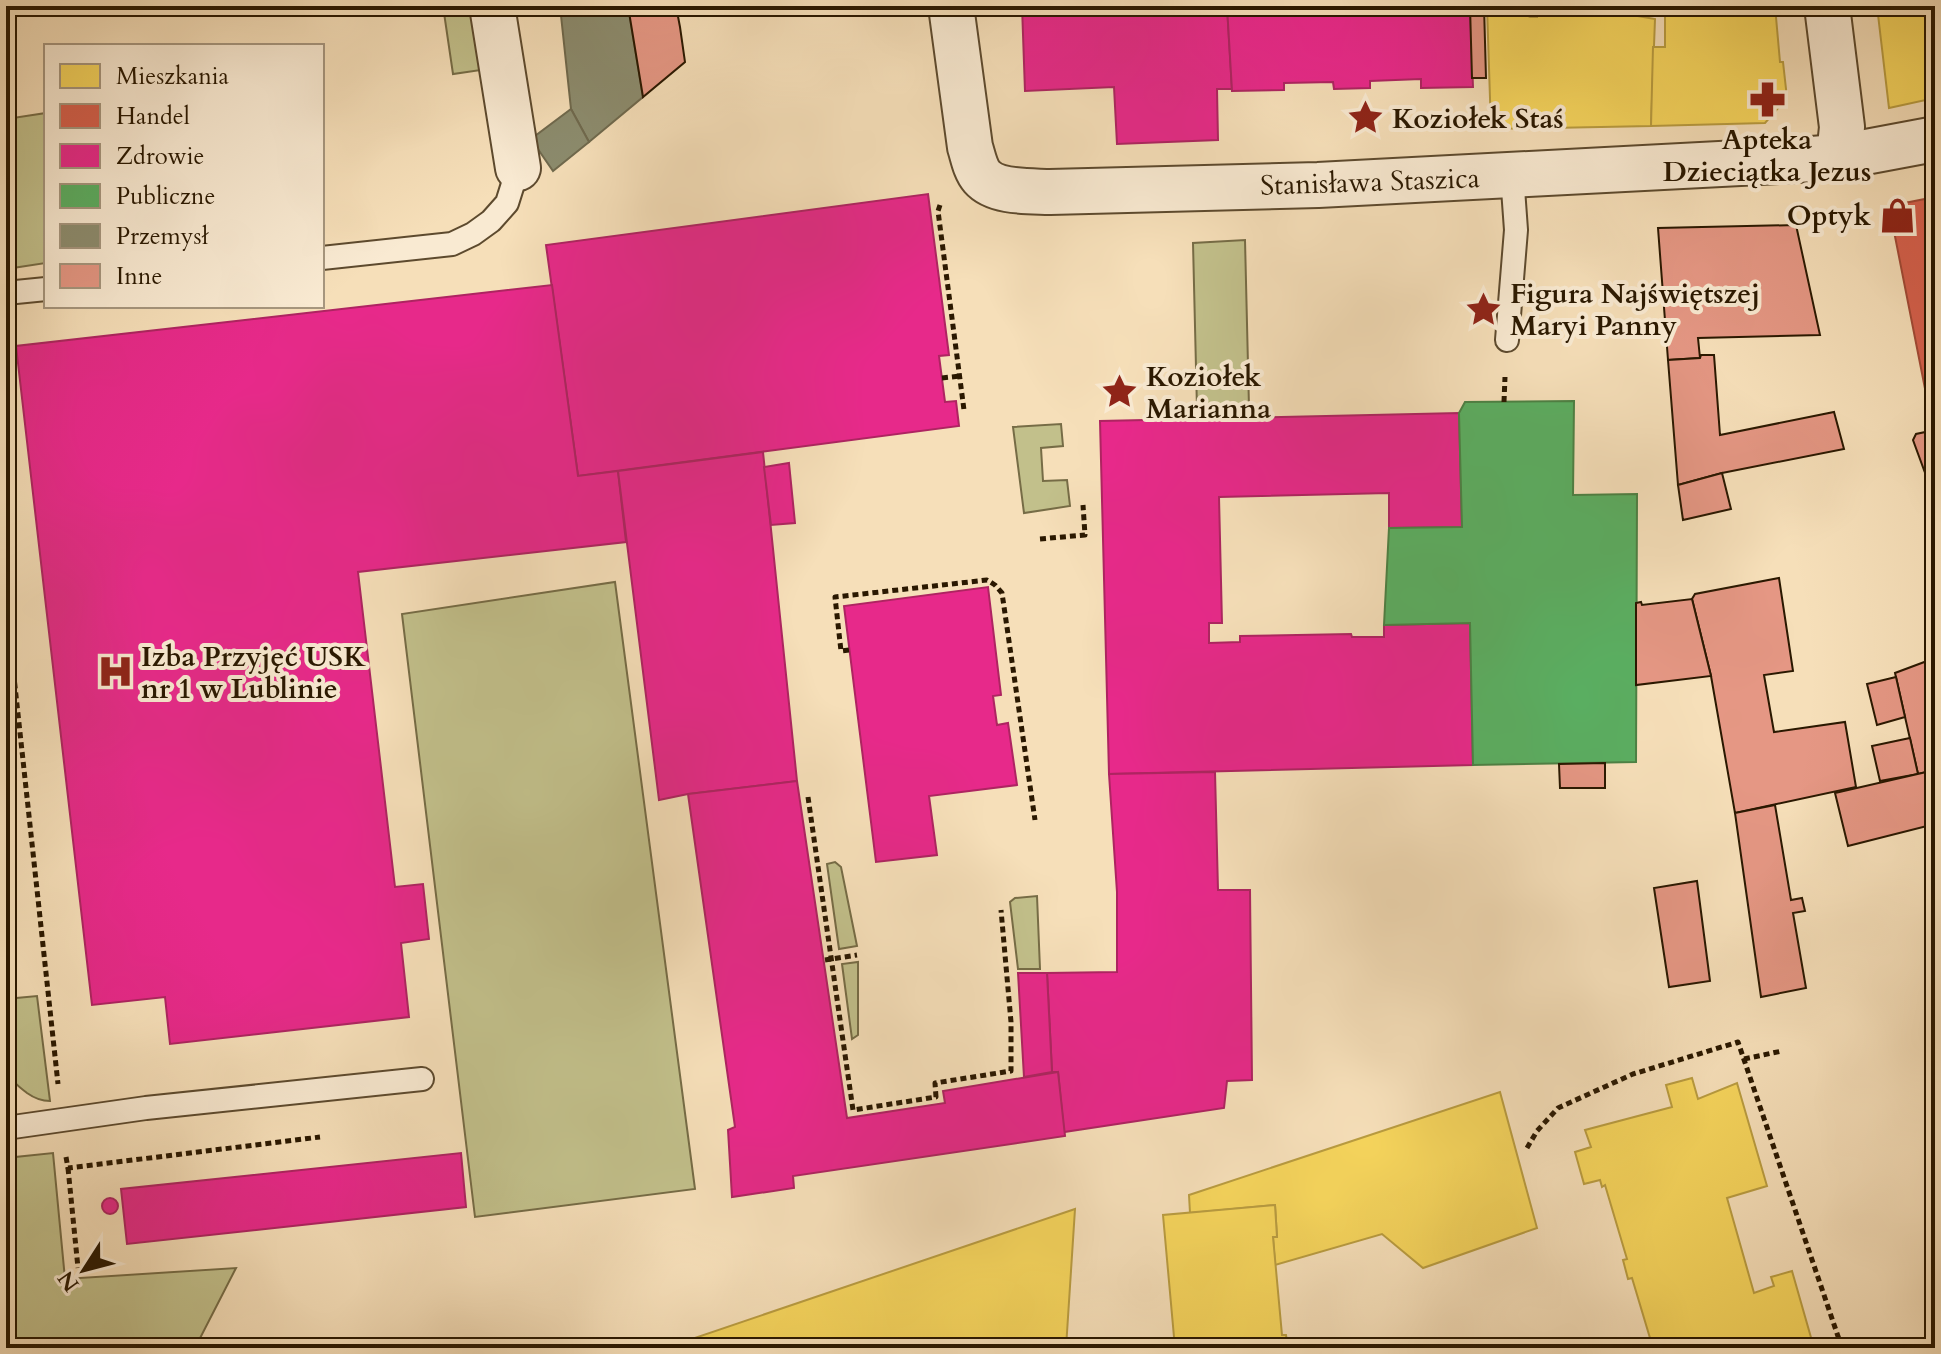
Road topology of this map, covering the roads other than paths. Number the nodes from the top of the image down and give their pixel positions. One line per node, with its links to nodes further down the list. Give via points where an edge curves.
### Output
1 (492, 6): 6 (street)
2 (951, 6): 7 (street, Stanisława Staszica, via 972,156 983,179 1008,190)
3 (1827, 6): 5 (street, via 1842,127)
4 (1935, 139): 5 (street, Stanisława Staszica)
5 (1839, 157): 7 (street, Stanisława Staszica)
6 (518, 168): 8 (lane, via 507,203 491,221 452,244)
7 (1512, 175): 11 (lane, via 1516,230)
8 (324, 258)
9 (44, 289): 10 (lane)
10 (6, 293)
11 (1507, 340)
12 (422, 1079): 13 (lane)
13 (6, 1128)

